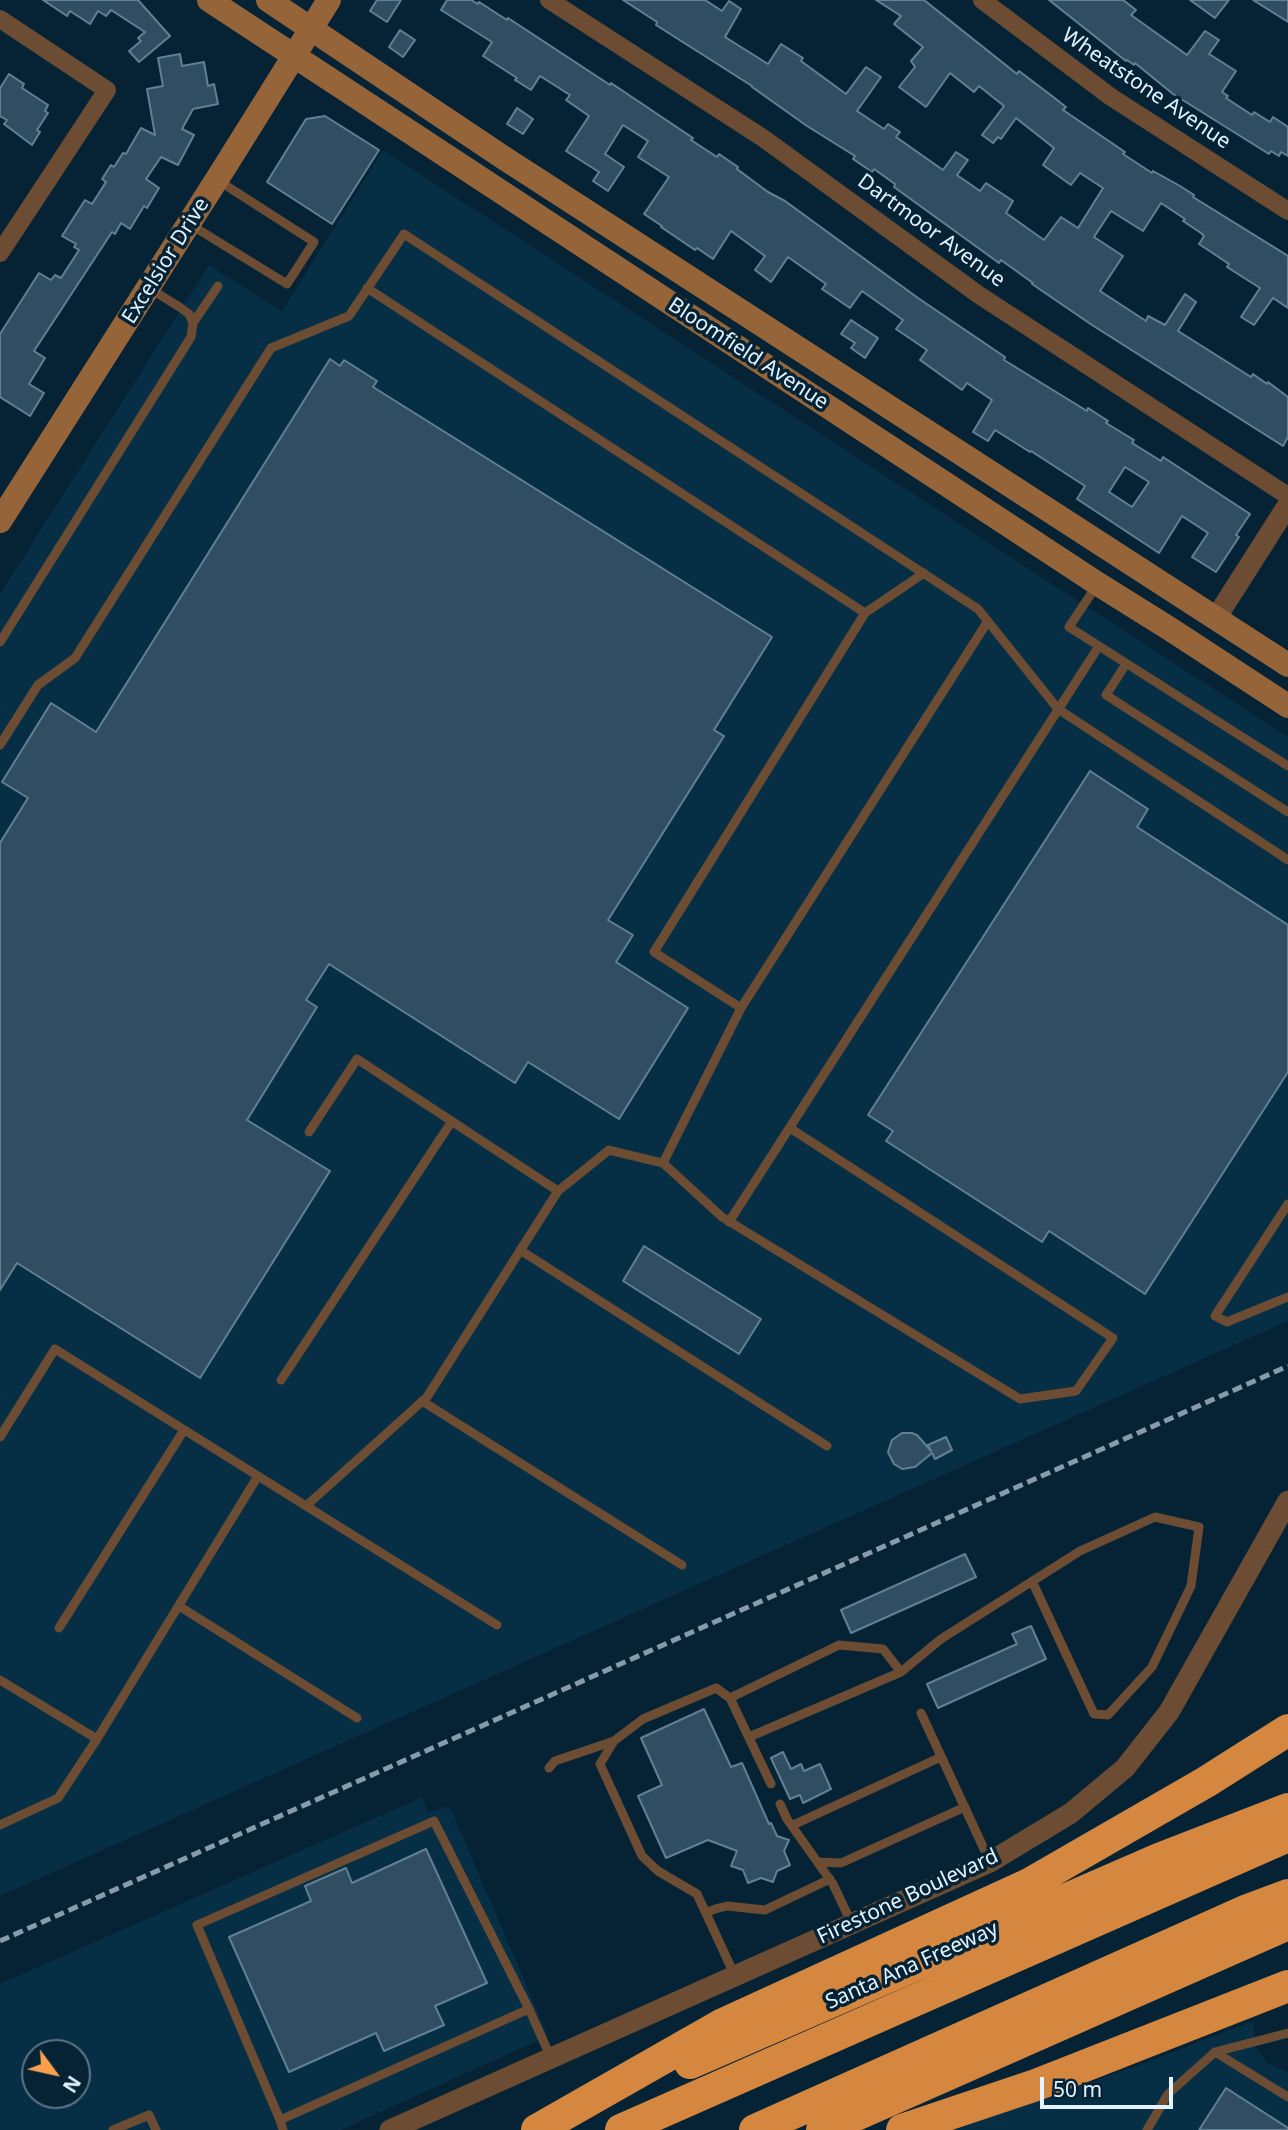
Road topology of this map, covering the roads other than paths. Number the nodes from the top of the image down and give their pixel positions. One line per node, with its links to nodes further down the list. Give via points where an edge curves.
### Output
1 (209, 0): 8 (main road, Bloomfield Avenue)
2 (268, 0): 7 (main road, Bloomfield Avenue)
3 (329, 0): 7 (main road, Excelsior Drive)
4 (549, 0): 17 (street, Dartmoor Avenue, via 763,138 979,295)
5 (982, 0): 10 (street, Wheatstone Avenue, via 1111,97)
6 (0, 19): 12 (street, via 107,90)
7 (312, 28): 8 (main road, Excelsior Drive); 20 (main road, Bloomfield Avenue, via 504,158)
8 (295, 55): 9 (main road, Excelsior Drive); 23 (main road, Bloomfield Avenue)
9 (217, 180): 11 (main road, Excelsior Drive); 11 (lane, via 314,242 287,284)
10 (1288, 211)
11 (189, 224): 14 (main road, Excelsior Drive)
12 (0, 253)
13 (218, 286): 16 (lane)
14 (149, 288): 16 (lane, via 189,314); 19 (main road, Excelsior Drive)
15 (367, 288): 22 (lane, via 404,234); 24 (lane); 35 (lane, via 349,316 271,348 75,658 38,685)
16 (193, 323): 28 (lane, via 191,337)
17 (1288, 496)
18 (1288, 505): 25 (street)
19 (1, 517)
20 (1097, 542): 21 (main road, Bloomfield Avenue); 23 (main road)
21 (1137, 568): 23 (main road); 25 (main road, Bloomfield Avenue)
22 (924, 573): 24 (lane); 26 (lane, via 978,609)
23 (1098, 584): 27 (main road, Bloomfield Avenue); 29 (lane, via 1069,627)
24 (865, 613): 39 (lane, via 654,952)
25 (1216, 618): 27 (main road); 30 (main road); 32 (main road, Bloomfield Avenue)
26 (988, 621): 34 (lane); 39 (lane)
27 (1170, 629): 30 (main road, Bloomfield Avenue)
28 (0, 642)
29 (1099, 646): 31 (lane); 34 (lane)
30 (1216, 659): 33 (main road, Bloomfield Avenue)
31 (1126, 664): 36 (lane); 37 (lane, via 1106,695)
32 (1288, 665)
33 (1288, 706)
34 (1058, 709): 38 (lane); 41 (lane)
35 (0, 745)
36 (1288, 766)
37 (1288, 813)
38 (1288, 859)
39 (741, 1008): 43 (lane)
40 (452, 1121): 42 (lane, via 357,1059); 44 (lane); 49 (lane)
41 (790, 1128): 46 (lane); 46 (lane, via 1113,1338 1076,1391 1020,1399)
42 (309, 1132)
43 (663, 1163): 44 (lane, via 609,1150); 46 (lane)
44 (558, 1192): 47 (lane)
45 (1288, 1204): 48 (lane, via 1215,1316 1227,1322)
46 (729, 1222)
47 (520, 1250): 50 (lane); 53 (lane)
48 (1288, 1297)
49 (281, 1380)
50 (422, 1401): 56 (lane); 57 (lane)
51 (184, 1430): 52 (lane, via 55,1349); 54 (lane); 61 (lane)
52 (0, 1437)
53 (827, 1446)
54 (258, 1476): 56 (lane); 59 (lane)
55 (1288, 1501): 81 (street, Firestone Boulevard, via 1169,1712 1125,1768 1071,1813)
56 (306, 1506): 60 (lane)
57 (682, 1565)
58 (1032, 1581): 58 (lane, via 1080,1550 1155,1517 1199,1527 1191,1586 1152,1667 1108,1715 1094,1714); 62 (lane)
59 (179, 1605): 66 (lane); 69 (lane)
60 (497, 1625)
61 (59, 1628)
62 (901, 1672): 64 (lane, via 883,1648 839,1645); 68 (lane)
63 (0, 1680): 69 (lane)
64 (730, 1699): 68 (lane); 70 (lane, via 716,1688 642,1719)
65 (921, 1713): 71 (lane)
66 (357, 1718)
67 (1288, 1730): 99 (highway, via 1029,1884 723,2024)
68 (748, 1737): 73 (lane)
69 (97, 1739): 77 (lane, via 58,1798)
70 (614, 1741): 72 (lane, via 555,1761); 84 (lane, via 600,1764 642,1856 697,1894)
71 (941, 1757): 75 (lane); 78 (lane)
72 (548, 1768)
73 (771, 1784)
74 (780, 1804): 78 (lane)
75 (965, 1807): 80 (lane, via 841,1863); 81 (lane)
76 (1288, 1809): 99 (highway, Santa Ana Freeway, via 1110,1880)
77 (0, 1825)
78 (793, 1825): 80 (lane)
79 (1288, 1836): 100 (highway)
80 (818, 1862): 82 (lane)
81 (990, 1862): 85 (street, Firestone Boulevard)
82 (830, 1879): 84 (lane, via 765,1910 727,1906); 85 (lane)
83 (1288, 1895): 101 (highway)
84 (706, 1913): 87 (lane)
85 (852, 1924): 87 (street, Firestone Boulevard)
86 (1288, 1924): 102 (highway)
87 (735, 1976): 92 (street, Firestone Boulevard)
88 (1288, 1986): 103 (highway, via 1036,2085)
89 (529, 2009): 92 (lane); 94 (lane); 94 (lane, via 434,1821 197,1925)
90 (1288, 2033): 91 (lane)
91 (1215, 2052): 93 (lane); 104 (lane, via 1168,2094)
92 (551, 2058): 98 (street, Firestone Boulevard)
93 (1288, 2097)
94 (279, 2120): 97 (lane)
95 (113, 2130): 96 (lane, via 149,2115)
96 (156, 2130)
97 (283, 2130)
98 (390, 2130)
99 (538, 2130)
100 (621, 2130)
101 (755, 2130)
102 (822, 2130)
103 (902, 2130)
104 (1147, 2130)

